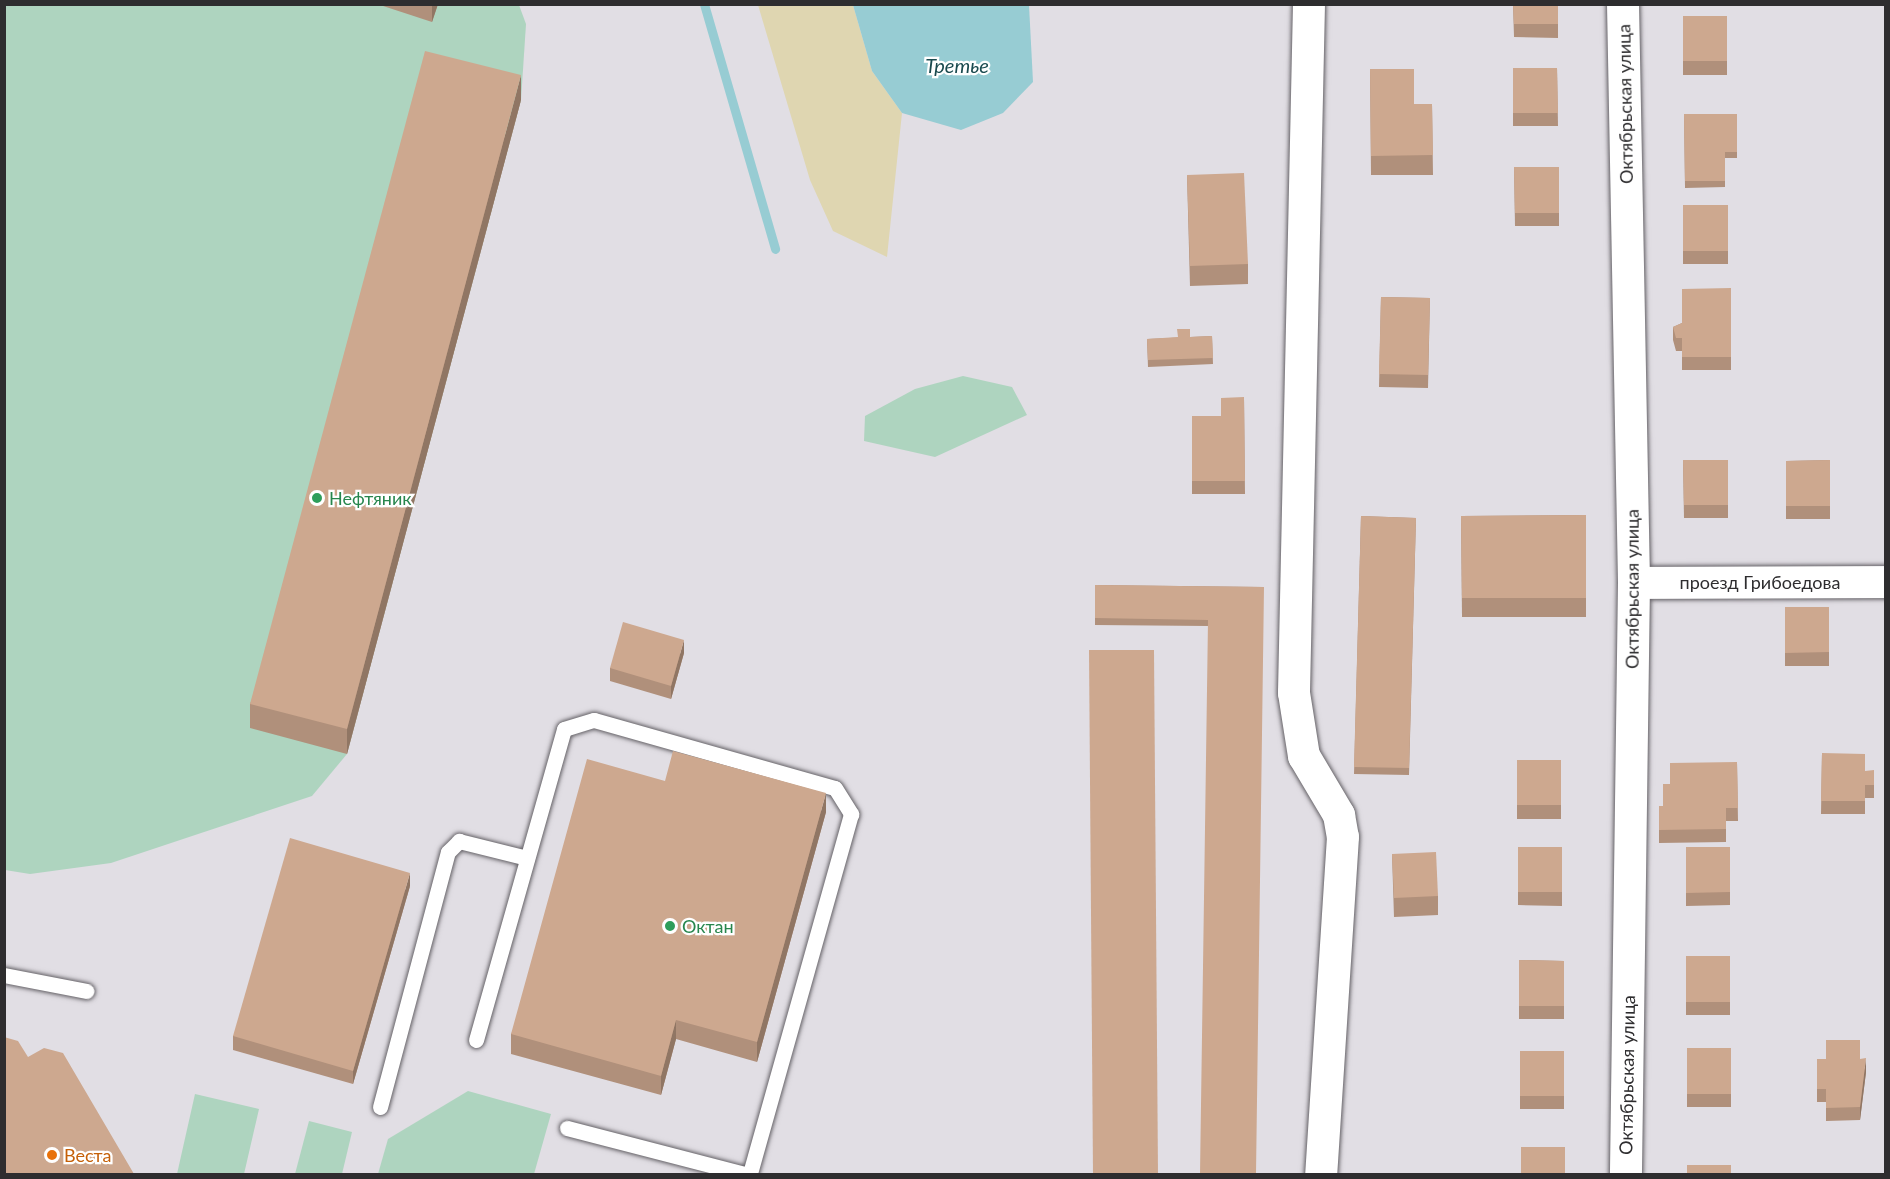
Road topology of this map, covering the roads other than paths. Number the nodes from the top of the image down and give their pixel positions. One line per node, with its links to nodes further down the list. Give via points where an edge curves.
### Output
1 (1309, 4): 13 (street, via 1294,693 1304,756 1339,814 1343,837)
2 (1623, 4): 4 (street, Октябрьская улица)
3 (1886, 582): 4 (street, проезд Грибоедова)
4 (1634, 583): 14 (street, Октябрьская улица)
5 (527, 858): 8 (lane); 9 (lane, via 459,841 448,852); 12 (lane, via 564,729 594,720 835,788 851,814)
6 (4, 975): 7 (lane)
7 (86, 991)
8 (476, 1040)
9 (380, 1107)
10 (567, 1128): 11 (lane)
11 (745, 1174)
12 (750, 1174)
13 (1321, 1174)
14 (1626, 1174)

